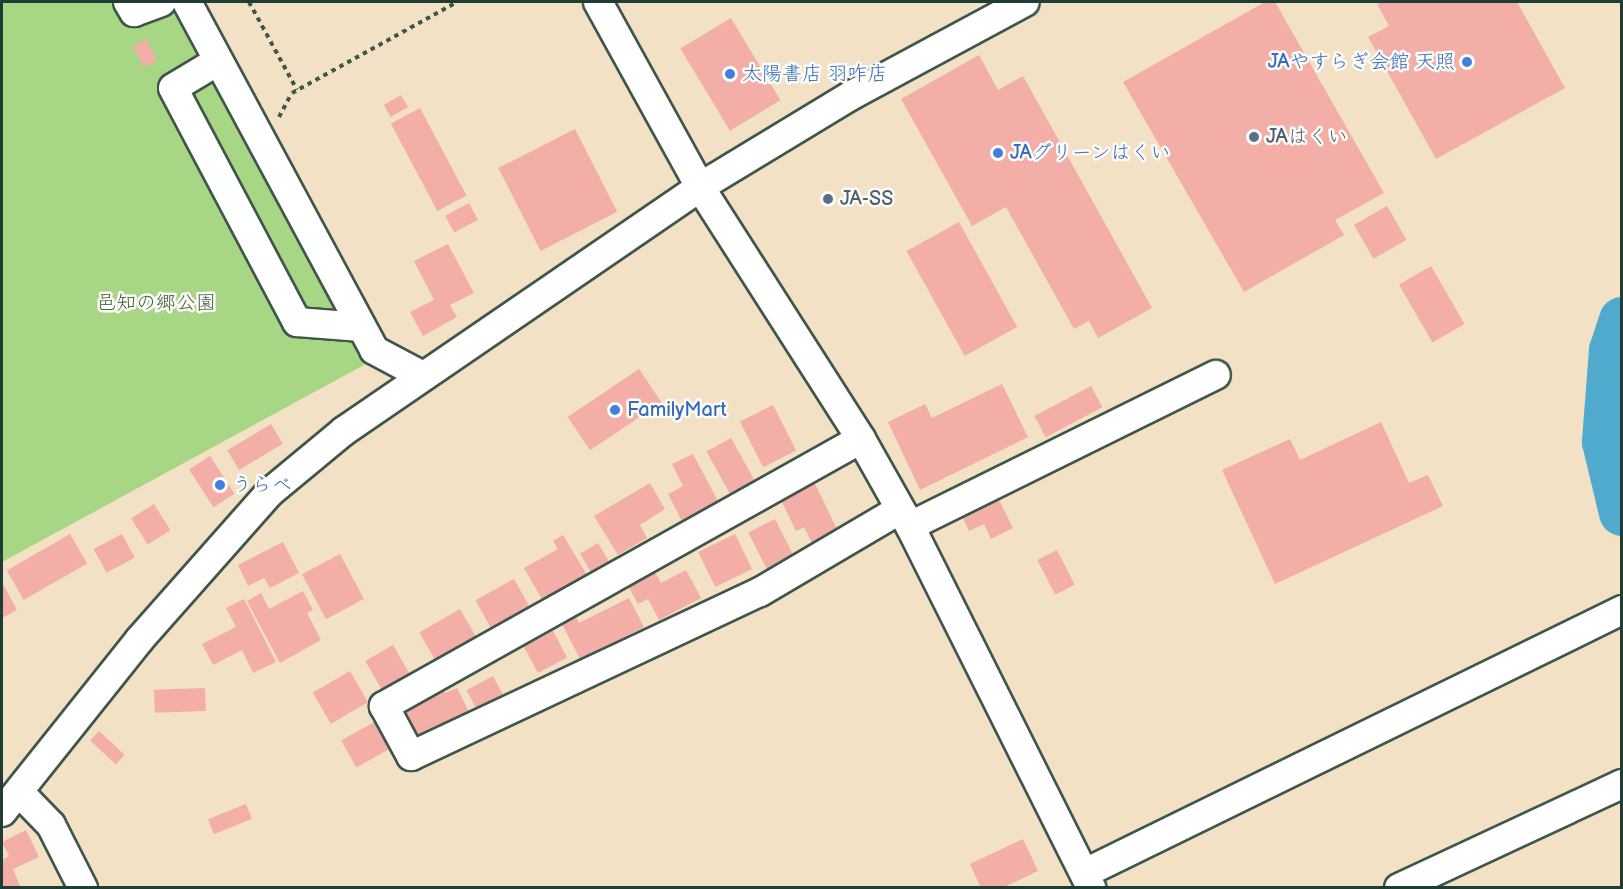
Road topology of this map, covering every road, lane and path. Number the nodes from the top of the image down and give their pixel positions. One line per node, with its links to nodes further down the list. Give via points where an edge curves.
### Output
1 (128, 2): 2 (street, via 134,12)
2 (161, 2)
3 (188, 2): 8 (street)
4 (249, 2): 9 (path)
5 (457, 2): 9 (path)
6 (598, 2): 11 (street)
7 (1020, 3): 11 (street, via 852,95)
8 (218, 61): 10 (street); 12 (street, via 173,88 297,322)
9 (297, 90): 10 (path)
10 (262, 146): 12 (street)
11 (700, 186): 13 (street); 15 (street)
12 (361, 327): 13 (street, via 374,350)
13 (421, 375): 19 (street, via 269,493 140,639)
14 (1216, 375): 16 (street)
15 (861, 439): 16 (street); 16 (street, via 384,706 411,756 760,592)
16 (905, 518): 20 (street)
17 (1622, 610): 20 (street)
18 (1622, 784): 22 (street)
19 (10, 802): 21 (street, via 51,825)
20 (1088, 880)
21 (83, 888)
22 (1399, 888)

